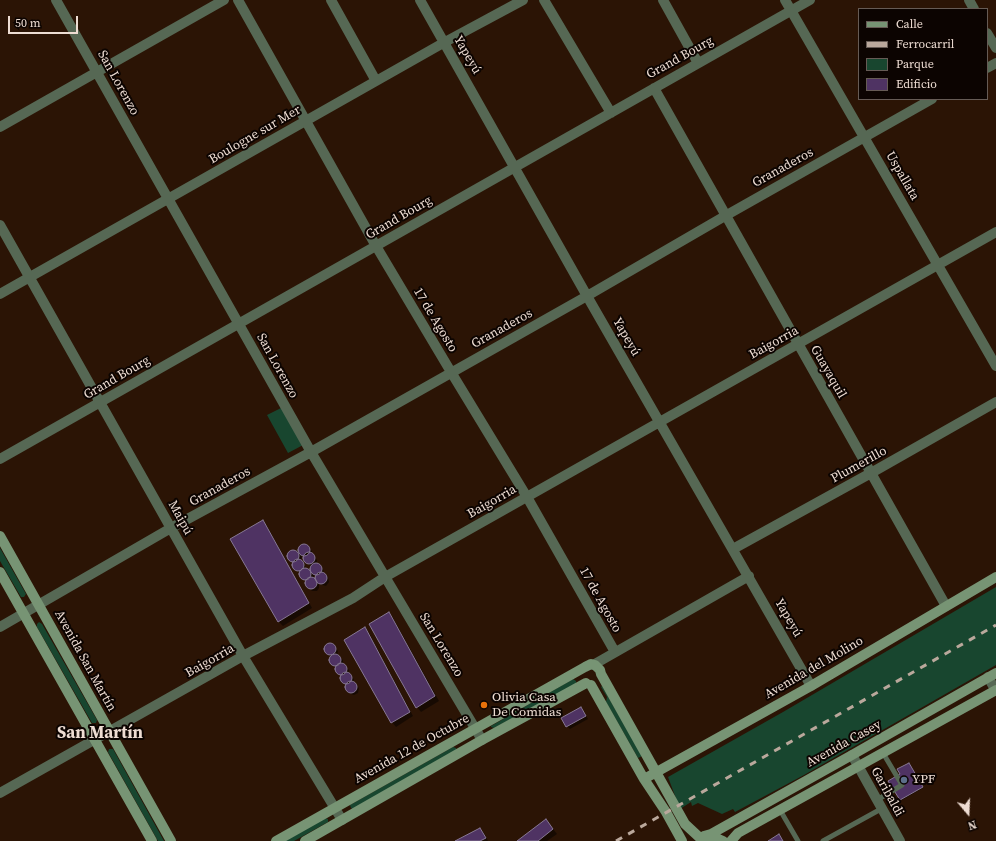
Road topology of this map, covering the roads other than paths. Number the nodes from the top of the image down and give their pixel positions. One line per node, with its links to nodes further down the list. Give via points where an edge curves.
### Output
1 (56, 0): 16 (street, San Lorenzo)
2 (224, 0): 16 (street)
3 (238, 0): 21 (street, 17 de Agosto)
4 (331, 0): 17 (street)
5 (420, 0): 13 (street, Yapeyú)
6 (524, 0): 13 (street, Boulogne sur Mer)
7 (544, 0): 20 (street)
8 (663, 0): 15 (street)
9 (785, 0): 11 (street, Uspallata)
10 (810, 0): 11 (street, Grand Bourg)
11 (791, 11): 15 (street, Grand Bourg); 23 (street, Uspallata)
12 (988, 34): 14 (street)
13 (444, 42): 17 (street, Boulogne sur Mer); 24 (street, Yapeyú)
14 (996, 48)
15 (698, 64): 18 (street, Grand Bourg)
16 (97, 72): 22 (street); 25 (street, San Lorenzo)
17 (376, 80): 21 (street, Boulogne sur Mer)
18 (654, 88): 20 (street, Grand Bourg); 26 (street, Guayaquil)
19 (930, 100): 23 (street, Granaderos)
20 (611, 113): 24 (street, Grand Bourg)
21 (306, 120): 25 (street, Boulogne sur Mer); 29 (street, 17 de Agosto)
22 (0, 127)
23 (865, 137): 26 (street, Granaderos); 30 (street, Uspallata)
24 (515, 167): 29 (street, Grand Bourg); 33 (street, Yapeyú)
25 (169, 200): 31 (street, Boulogne sur Mer); 34 (street, San Lorenzo)
26 (725, 216): 33 (street, Granaderos); 35 (street, Guayaquil)
27 (0, 225): 31 (street, Maipú)
28 (996, 232): 30 (street, Baigorria)
29 (376, 246): 34 (street, Grand Bourg); 37 (street, 17 de Agosto)
30 (938, 266): 35 (street, Baigorria); 36 (street, Uspallata)
31 (30, 278): 32 (street, Boulogne sur Mer); 38 (street, Maipú)
32 (0, 294)
33 (587, 296): 37 (street, Granaderos); 40 (street, Yapeyú)
34 (239, 324): 38 (street, Grand Bourg); 41 (street, San Lorenzo)
35 (798, 344): 40 (street, Baigorria); 43 (street, Guayaquil)
36 (996, 366)
37 (451, 372): 41 (street, Granaderos); 44 (street, 17 de Agosto)
38 (100, 402): 42 (street, Grand Bourg); 45 (street, Maipú)
39 (996, 402): 43 (street, Plumerillo)
40 (660, 422): 44 (street, Baigorria); 47 (street, Yapeyú)
41 (311, 452): 45 (street, Granaderos); 50 (street, San Lorenzo)
42 (0, 459)
43 (871, 473): 47 (street, Plumerillo); 53 (street, Guayaquil)
44 (528, 496): 50 (street, Baigorria); 56 (street, 17 de Agosto)
45 (171, 528): 52 (street, Granaderos); 57 (street, Maipú)
46 (0, 536): 52 (main road, Avenida San Martín)
47 (733, 549): 49 (street, Yapeyú)
48 (0, 572): 54 (main road)
49 (749, 576): 56 (street); 63 (street, Yapeyú)
50 (385, 577): 57 (street, Baigorria, via 353,598); 65 (street, San Lorenzo)
51 (996, 577): 53 (main road, Avenida del Molino)
52 (39, 605): 54 (street, Granaderos); 66 (main road, Avenida San Martín)
53 (946, 606): 63 (main road, Avenida del Molino)
54 (23, 613): 55 (street, Granaderos); 67 (main road)
55 (0, 627)
56 (615, 652): 58 (street)
57 (243, 656): 66 (street, Baigorria); 76 (street, Maipú)
58 (593, 665): 59 (main road); 60 (main road, via 598,667)
59 (582, 669): 62 (main road, via 582,679); 65 (main road, Avenida 12 de Octubre)
60 (601, 674): 62 (main road, via 598,682); 72 (main road)
61 (992, 675): 64 (street); 70 (main road, Avenida Casey)
62 (588, 684): 68 (main road, Avenida 12 de Octubre); 73 (main road)
63 (811, 686): 72 (main road, Avenida del Molino)
64 (996, 690): 69 (main road, Avenida Casey)
65 (476, 728): 68 (street, San Lorenzo); 76 (main road, Avenida 12 de Octubre)
66 (110, 732): 67 (street, Baigorria); 81 (main road, Avenida San Martín)
67 (95, 740): 74 (street, Baigorria); 80 (main road)
68 (482, 740): 78 (main road, Avenida 12 de Octubre)
69 (883, 753): 71 (main road, Avenida Casey); 75 (lane, via 902,785)
70 (852, 755): 71 (street, Garibaldi); 79 (main road, Avenida Casey)
71 (858, 767): 75 (street, Garibaldi); 77 (main road, Avenida Casey)
72 (656, 773): 73 (main road, Avenida del Molino); 79 (main road, via 685,824)
73 (644, 779): 84 (main road)
74 (0, 793)
75 (879, 804): 88 (lane); 89 (street, Garibaldi)
76 (335, 808): 78 (street, Maipú); 82 (main road, Avenida 12 de Octubre)
77 (780, 810): 86 (main road, Avenida Casey, via 738,833); 87 (lane)
78 (342, 820): 83 (main road, Avenida 12 de Octubre)
79 (700, 838): 85 (main road, via 714,837)
80 (152, 841)
81 (171, 841)
82 (276, 841)
83 (305, 841)
84 (682, 841)
85 (723, 841)
86 (731, 841)
87 (798, 841)
88 (823, 841)
89 (900, 841)

